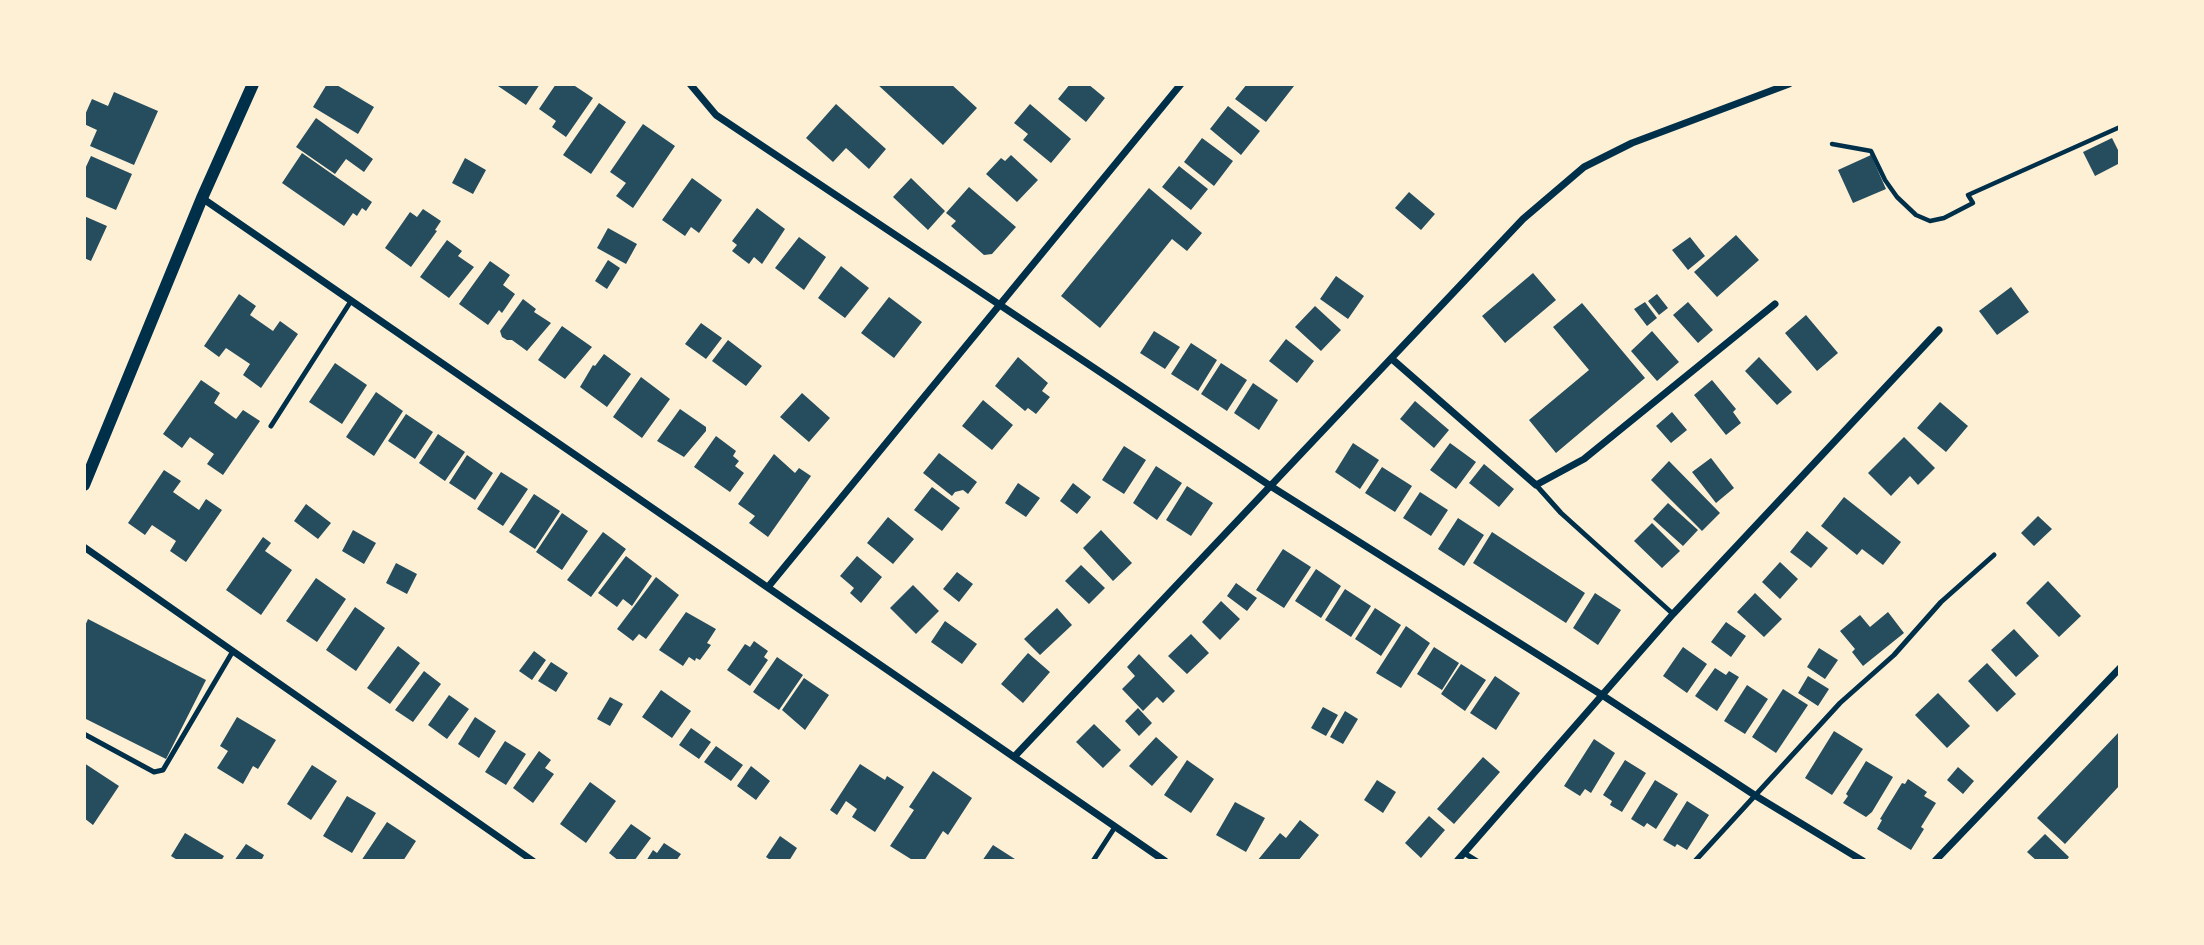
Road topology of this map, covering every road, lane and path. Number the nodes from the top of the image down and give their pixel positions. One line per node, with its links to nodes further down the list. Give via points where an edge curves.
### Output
1 (253, 84): 7 (street)
2 (690, 84): 10 (street, via 716,115)
3 (1181, 84): 10 (street)
4 (1789, 84): 12 (street, via 1632,143 1584,167 1523,219)
5 (2120, 127): 6 (path, via 1968,195 1973,203 1930,221 1897,197 1871,151)
6 (1832, 144)
7 (202, 198): 8 (street); 14 (street)
8 (351, 301): 13 (lane); 19 (street)
9 (1775, 303): 15 (street, via 1584,459)
10 (999, 306): 16 (street); 19 (street)
11 (1939, 330): 20 (street)
12 (1392, 359): 15 (street); 16 (street)
13 (271, 426)
14 (84, 485)
15 (1536, 485): 20 (lane)
16 (1272, 487): 23 (street); 25 (street)
17 (84, 547): 21 (street)
18 (1994, 555): 26 (lane, via 1840,703)
19 (768, 587): 25 (street)
20 (1673, 614): 23 (street)
21 (233, 651): 24 (lane, via 163,770 154,772); 29 (street)
22 (2120, 668): 36 (street)
23 (1602, 695): 26 (street); 28 (street)
24 (84, 734)
25 (1014, 757): 27 (street)
26 (1756, 796): 34 (lane); 35 (street)
27 (1115, 827): 30 (lane); 31 (street)
28 (1464, 853): 32 (street); 33 (lane)
29 (533, 861)
30 (1093, 861)
31 (1165, 861)
32 (1457, 861)
33 (1477, 861)
34 (1695, 861)
35 (1863, 861)
36 (1935, 861)

